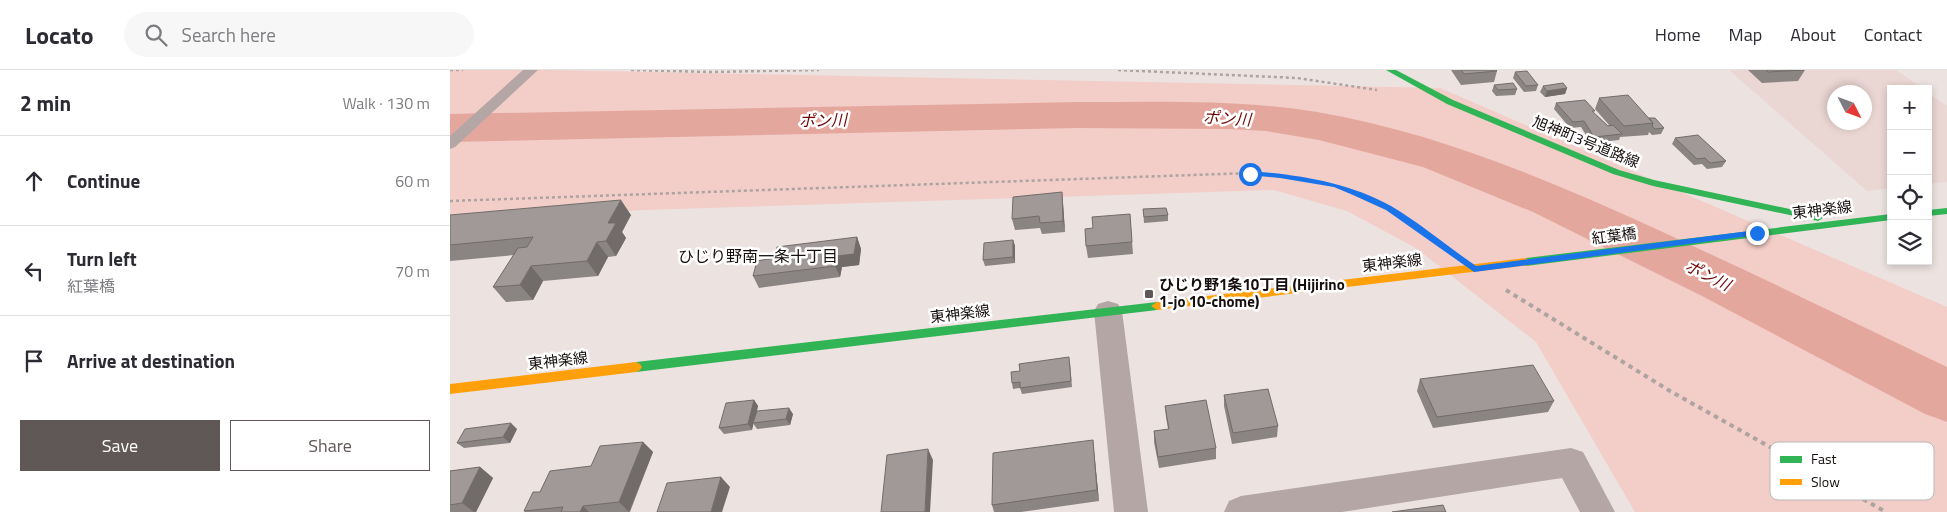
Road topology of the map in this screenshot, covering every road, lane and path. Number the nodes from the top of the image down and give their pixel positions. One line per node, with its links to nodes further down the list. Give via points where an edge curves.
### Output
1 (450, 70): 2 (path)
2 (463, 70)
3 (631, 70): 4 (path)
4 (819, 70)
5 (1118, 70): 8 (path, via 1297,78 1405,94)
6 (1390, 70): 8 (main road, 旭神町3号道路線)
7 (527, 73): 9 (lane)
8 (1429, 92): 14 (main road, 旭神町3号道路線, via 1616,172 1653,183)
9 (450, 144)
10 (450, 201): 16 (path, via 974,181 1260,174 1335,185 1355,193 1389,208)
11 (1947, 211): 12 (main road)
12 (1932, 213)
13 (1887, 217): 14 (main road, 東神楽線)
14 (1842, 223): 15 (main road, 東神楽線)
15 (1757, 233): 16 (main road, 紅葉橋)
16 (1478, 269): 17 (main road, 東神楽線); 19 (path, via 1670,391)
17 (1108, 311): 18 (main road, 東神楽線); 22 (street)
18 (450, 389)
19 (1770, 447)
20 (1865, 500): 25 (path)
21 (1319, 506): 23 (street); 24 (street, via 1571,462)
22 (1131, 512)
23 (1241, 512)
24 (1598, 512)
25 (1886, 512)

